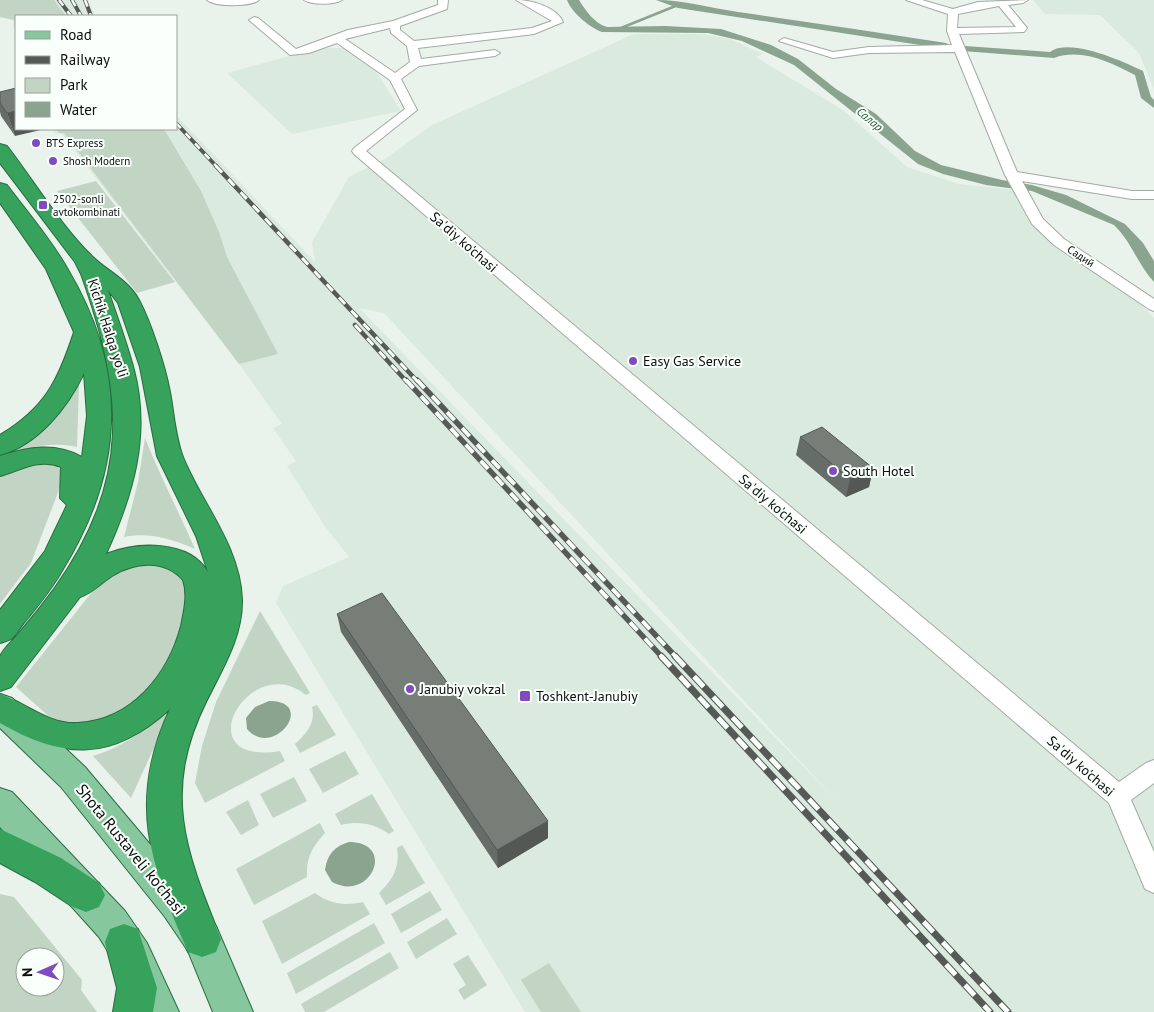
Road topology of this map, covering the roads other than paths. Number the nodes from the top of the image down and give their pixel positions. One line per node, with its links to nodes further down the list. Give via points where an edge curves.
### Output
1 (212, 0): 2 (street)
2 (254, 0)
3 (309, 0): 4 (street)
4 (337, 0)
5 (443, 0): 12 (street, via 443,7)
6 (521, 0): 16 (street, via 556,17 558,22 534,30)
7 (912, 0): 10 (street)
8 (1023, 0): 9 (street)
9 (1001, 2): 10 (street); 13 (street, via 1022,28 1020,30)
10 (952, 12): 13 (street)
11 (254, 20): 14 (street, via 294,53 331,43)
12 (395, 24): 14 (street); 16 (street, via 395,31)
13 (952, 31): 17 (street, Садий)
14 (336, 38): 20 (street)
15 (784, 41): 17 (street, via 833,55 869,50)
16 (412, 45): 19 (street)
17 (960, 49): 22 (street, Садий)
18 (495, 53): 19 (street)
19 (416, 63): 20 (street)
20 (395, 78): 36 (street, Sa'diy ko'chasi, via 411,110 358,151)
21 (0, 150): 25 (highway, Kichik Halqa yo'li)
22 (1016, 182): 24 (street); 26 (street, Садий, via 1037,221 1059,242)
23 (0, 189): 27 (highway, Kichik Halqa yo'li, via 57,268)
24 (1154, 195)
25 (86, 262): 31 (highway, Kichik Halqa yo'li, via 123,370 127,390 127,438 118,492 107,525 84,570); 41 (highway, via 114,283 126,298 153,366 171,458 221,560 226,592 225,622 208,666 184,713 169,754 161,790 166,838)
26 (1154, 306)
27 (86, 331): 28 (highway, via 73,375 59,399 35,422); 30 (highway, Kichik Halqa yo'li, via 96,376 100,416 86,486)
28 (0, 447)
29 (0, 467): 30 (highway, via 41,455 55,455 72,462 75,485)
30 (71, 529): 32 (highway, Kichik Halqa yo'li, via 32,591)
31 (63, 600): 33 (highway, Kichik Halqa yo'li); 34 (highway, via 96,571 119,559 146,554 168,558 191,569 198,579 201,597 187,658 164,693 138,719 113,732 76,737 56,735)
32 (0, 631)
33 (0, 678)
34 (0, 707): 41 (main road, Shota Rustaveli ko'chasi, via 73,777 131,845)
35 (1154, 770): 36 (street)
36 (1118, 796): 39 (street, Sa'diy ko'chasi)
37 (0, 803): 40 (main road)
38 (0, 845): 40 (highway, via 48,870)
39 (1154, 881)
40 (86, 895): 42 (main road)
41 (202, 939): 45 (main road, Shota Rustaveli ko'chasi)
42 (124, 942): 43 (highway, via 137,988); 44 (main road)
43 (133, 1012)
44 (159, 1012)
45 (233, 1012)

